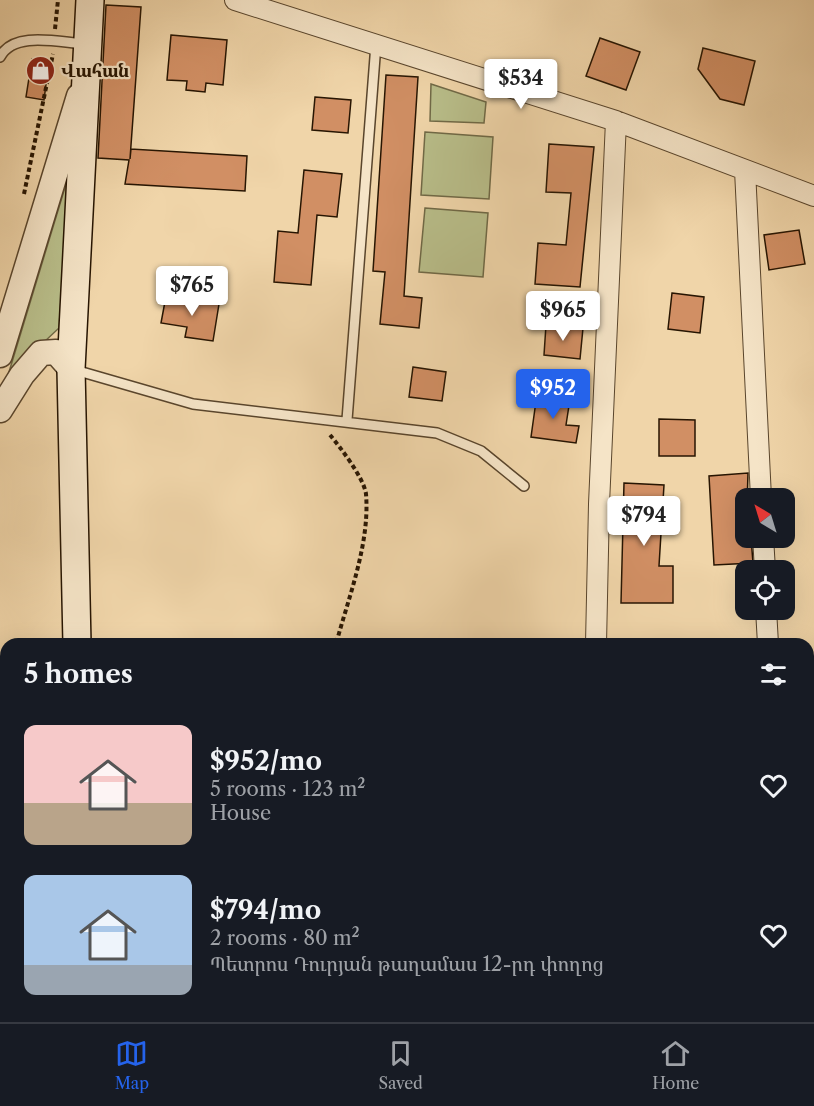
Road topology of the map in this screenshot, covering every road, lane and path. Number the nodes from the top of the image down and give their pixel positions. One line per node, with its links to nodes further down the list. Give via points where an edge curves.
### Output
1 (58, 0): 4 (path)
2 (90, 0): 5 (main road)
3 (235, 0): 6 (street)
4 (54, 42): 5 (lane); 7 (lane, via 16,42 4,49); 12 (path)
5 (88, 44): 8 (main road)
6 (376, 44): 9 (street); 17 (lane)
7 (0, 57)
8 (86, 73): 13 (street); 14 (main road)
9 (616, 121): 10 (street); 23 (street)
10 (745, 170): 11 (street); 19 (street)
11 (814, 196)
12 (22, 205)
13 (0, 355)
14 (71, 369): 15 (street, via 56,352 41,353); 16 (lane, via 192,404); 21 (main road)
15 (0, 410)
16 (318, 420): 17 (lane); 22 (path, via 345,452 366,492 362,546)
17 (347, 420): 18 (lane, via 437,433 481,451)
18 (524, 486)
19 (761, 488)
20 (767, 620): 24 (street)
21 (77, 638)
22 (338, 638)
23 (596, 638)
24 (768, 638)

